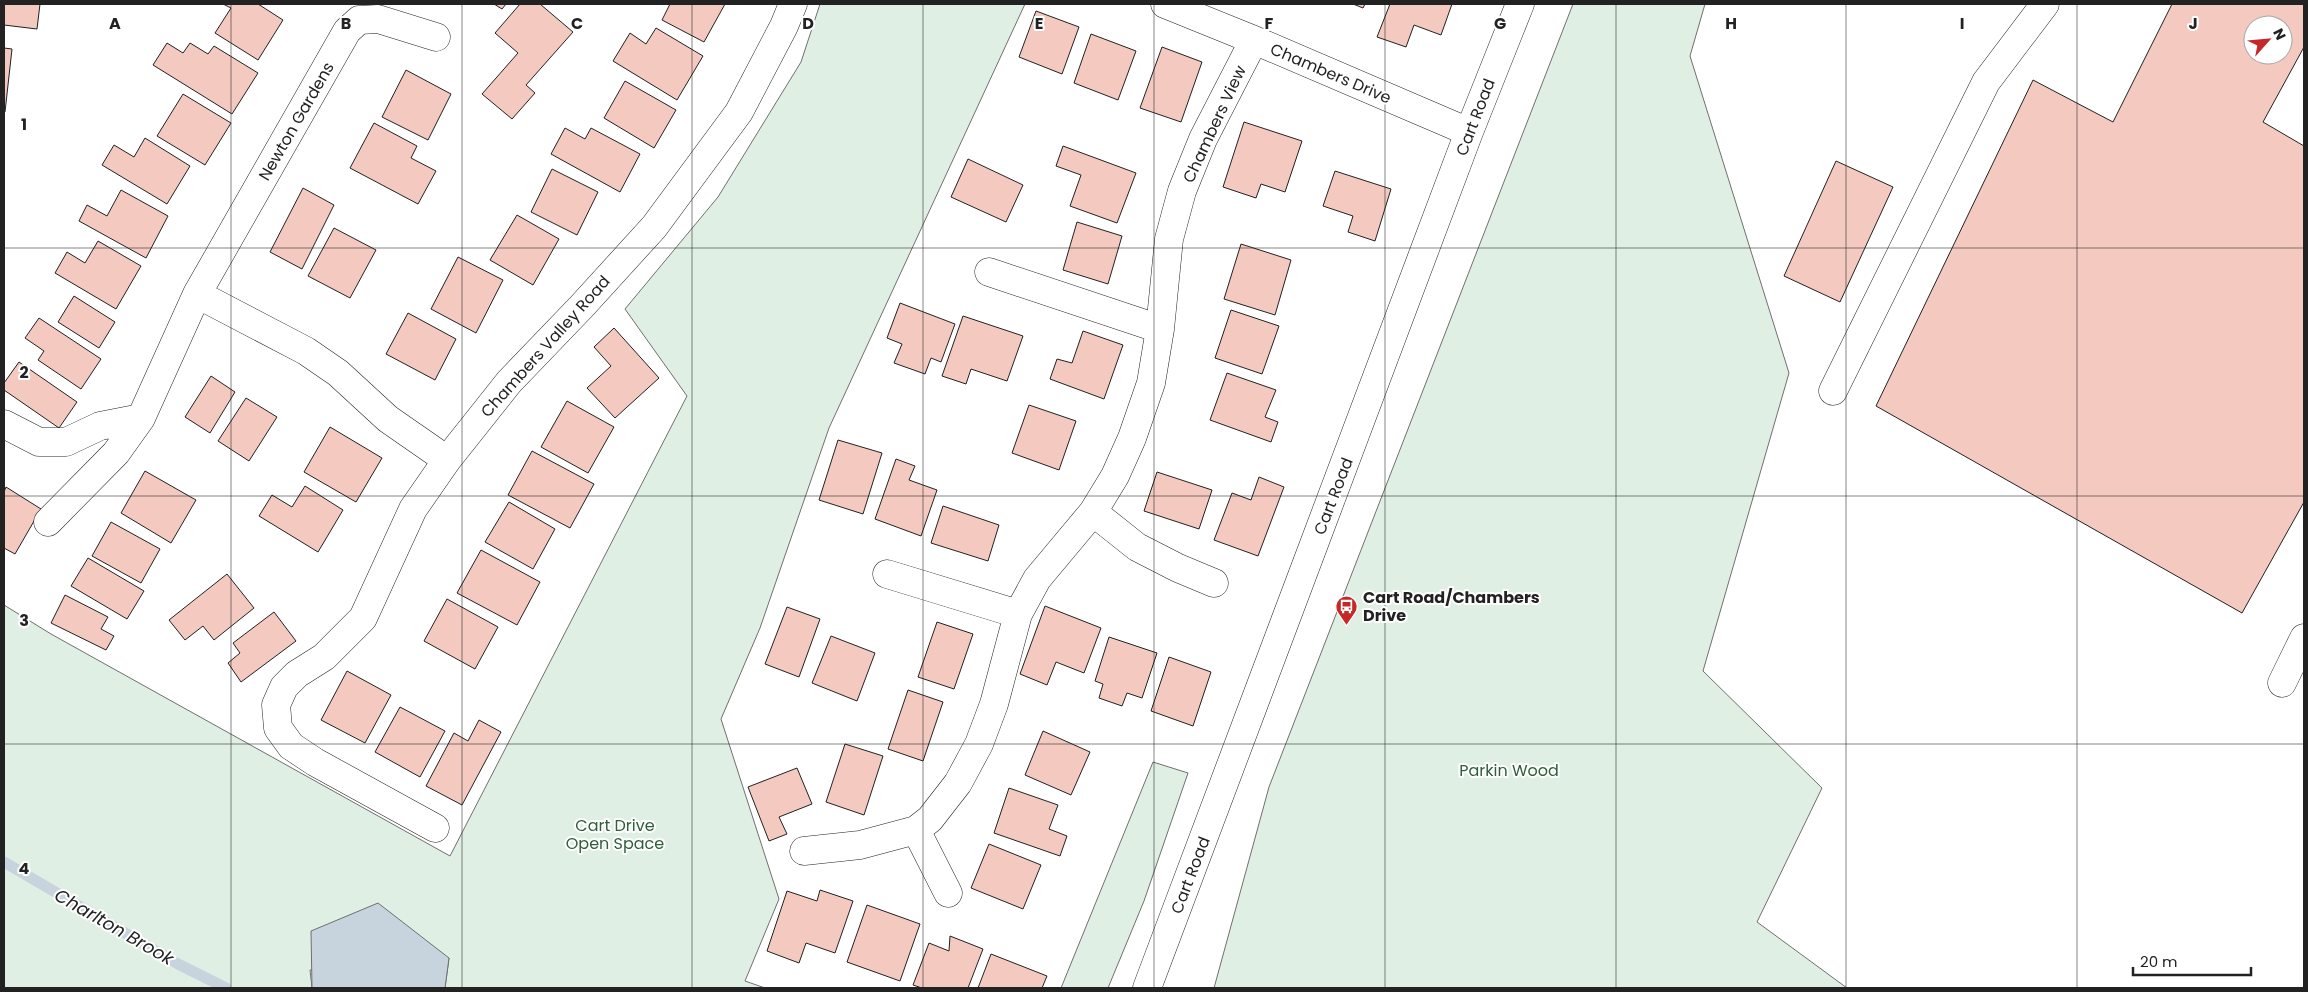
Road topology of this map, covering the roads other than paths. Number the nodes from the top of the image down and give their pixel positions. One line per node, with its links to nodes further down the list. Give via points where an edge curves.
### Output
1 (793, 4): 14 (street, Chambers Valley Road, via 739,112 654,227 509,382)
2 (1165, 4): 6 (street, Chambers Drive)
3 (1520, 4): 7 (street, Cart Road)
4 (2045, 4): 11 (street, via 1986,82)
5 (436, 37): 9 (street, Newton Gardens, via 378,19 359,20 347,31)
6 (1254, 40): 7 (street, Chambers Drive); 10 (street, Chambers View, via 1203,139 1182,191 1169,239)
7 (1469, 132): 26 (street, Cart Road)
8 (989, 272): 10 (street)
9 (197, 294): 12 (street, Newton Gardens); 14 (street, via 306,351 338,373 388,419)
10 (1160, 329): 15 (street, Chambers View, via 1150,383 1132,438 1115,476)
11 (1833, 391)
12 (141, 418): 13 (street, via 100,426 66,442 39,442); 16 (street, Newton Gardens, via 116,453)
13 (4, 424)
14 (447, 460): 22 (street, Chambers Valley Road, via 414,509 363,618 324,657 297,674 284,688 276,705 278,728 291,746)
15 (1093, 512): 18 (street, via 1138,547); 19 (street, Chambers View, via 1037,579)
16 (48, 522)
17 (887, 574): 19 (street)
18 (1214, 583)
19 (1018, 614): 23 (street, Chambers View, via 994,704 979,744 958,783 930,819)
20 (2304, 638): 21 (street)
21 (2282, 683)
22 (434, 828)
23 (916, 830): 24 (street, Chambers View, via 860,845); 25 (street)
24 (804, 852)
25 (948, 893)
26 (1147, 988)

